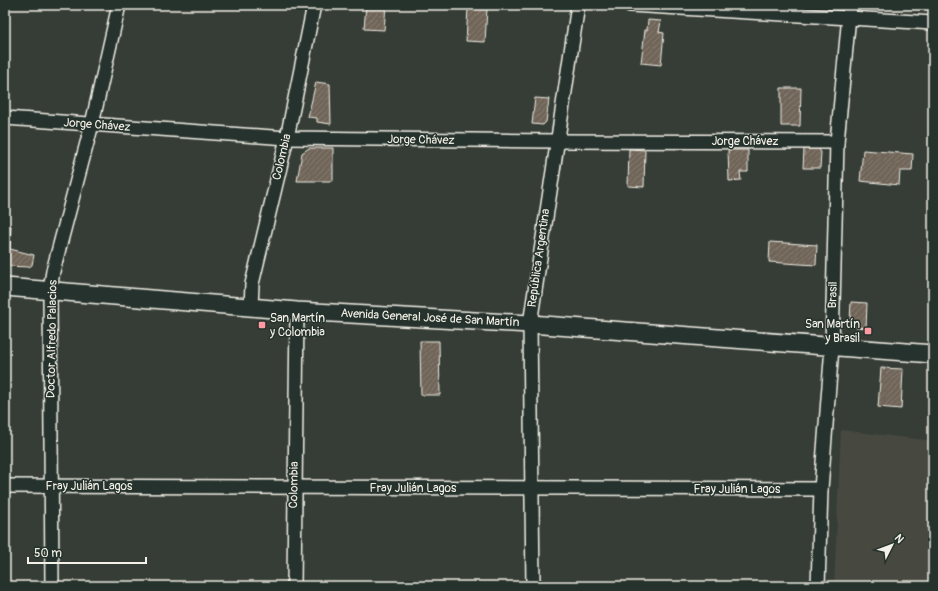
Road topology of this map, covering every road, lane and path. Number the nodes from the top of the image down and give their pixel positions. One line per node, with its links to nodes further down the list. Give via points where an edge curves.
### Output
1 (119, 5): 10 (street, Doctor Alfredo Palacios)
2 (314, 5): 11 (street, Colombia)
3 (578, 5): 12 (street, República Argentina)
4 (630, 5): 6 (street)
5 (850, 5): 7 (street, Brasil)
6 (710, 7): 7 (street)
7 (847, 19): 8 (street); 13 (street, Brasil)
8 (933, 24)
9 (5, 118): 10 (street, Jorge Chávez)
10 (92, 124): 11 (street, Jorge Chávez); 15 (street, Doctor Alfredo Palacios)
11 (287, 138): 12 (street, Jorge Chávez); 16 (street, Colombia, via 252,284)
12 (556, 141): 13 (street, Jorge Chávez); 18 (street, República Argentina)
13 (837, 142): 19 (street, Brasil)
14 (5, 287): 15 (street, Avenida General José de San Martín)
15 (50, 290): 16 (street, Avenida General José de San Martín); 21 (street, Doctor Alfredo Palacios)
16 (251, 308): 17 (street, Avenida General José de San Martín)
17 (297, 311): 18 (street, Avenida General José de San Martín); 23 (street, Colombia)
18 (530, 324): 19 (street, Avenida General José de San Martín); 24 (street, República Argentina)
19 (832, 347): 20 (street, Avenida General José de San Martín); 25 (street, Brasil)
20 (933, 354)
21 (52, 485): 22 (street, Fray Julián Lagos); 23 (street, Fray Julián Lagos); 26 (street, Doctor Alfredo Palacios)
22 (5, 486)
23 (293, 487): 24 (street, Fray Julián Lagos); 27 (street, Colombia)
24 (531, 488): 25 (street, Fray Julián Lagos); 28 (street, República Argentina)
25 (821, 489): 29 (street, Brasil)
26 (52, 586)
27 (294, 586)
28 (533, 586)
29 (818, 586)

